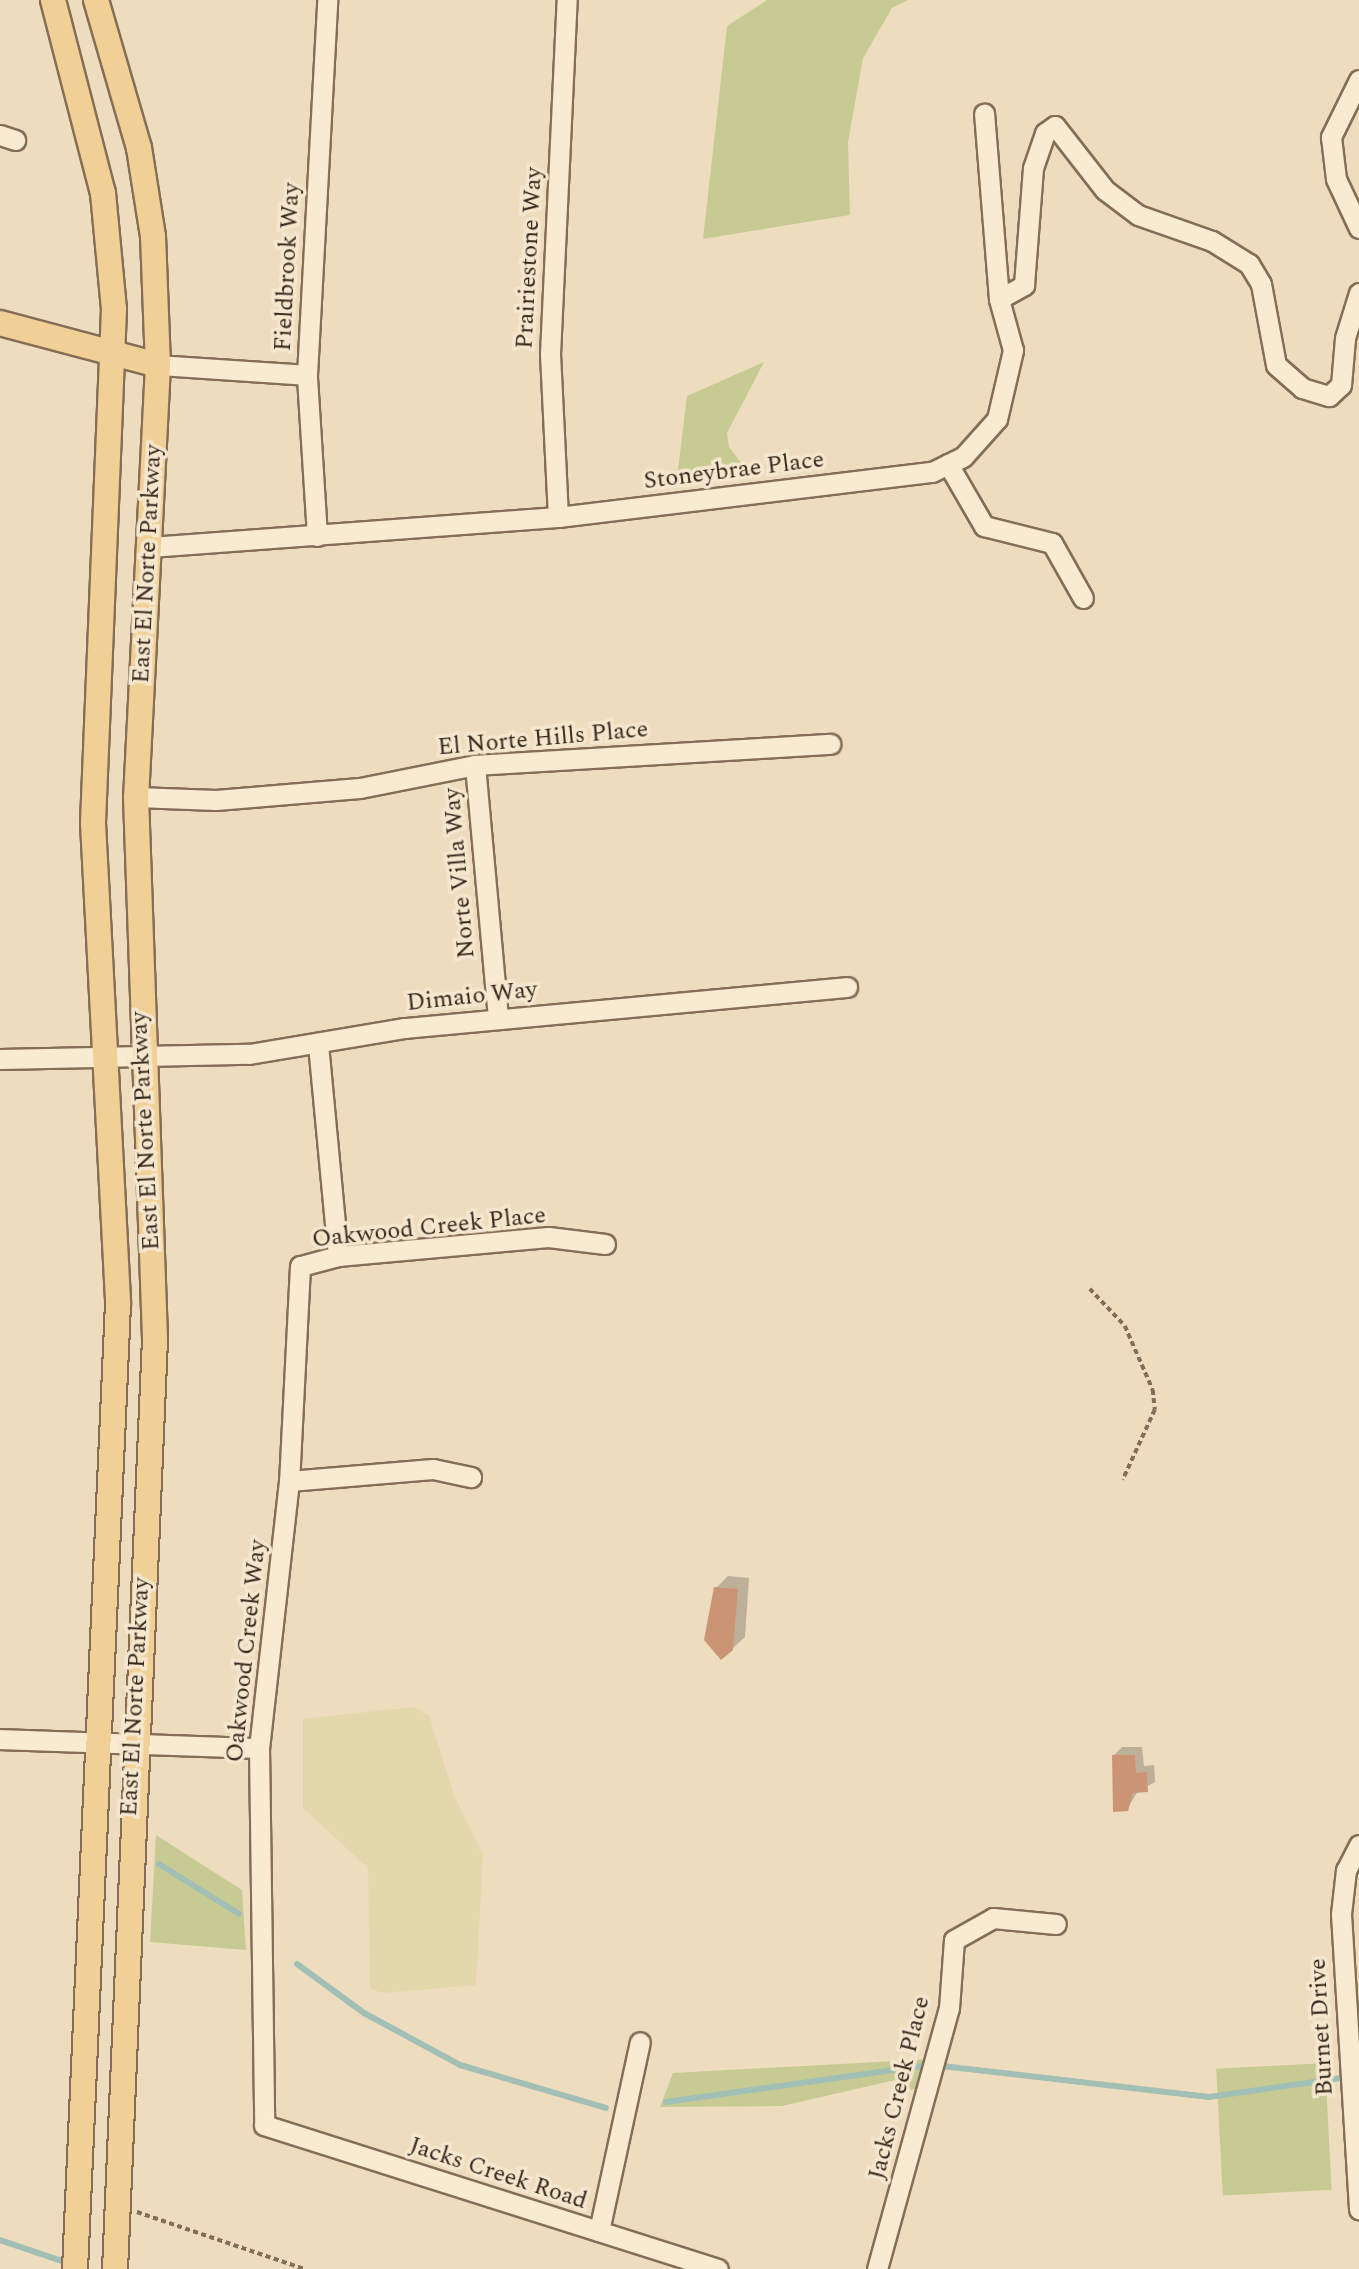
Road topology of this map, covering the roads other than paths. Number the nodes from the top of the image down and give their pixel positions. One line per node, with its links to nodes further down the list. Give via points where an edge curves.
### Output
1 (53, 0): 11 (main road, East El Norte Parkway, via 103,193)
2 (96, 0): 12 (main road, East El Norte Parkway, via 139,148 153,236)
3 (327, 0): 13 (street, Fieldbrook Way)
4 (568, 0): 15 (street, Prairiestone Way, via 550,354)
5 (1359, 80): 7 (street, via 1331,137 1336,179)
6 (985, 114): 9 (street, Stoneybrae Place)
7 (1359, 228)
8 (1359, 293): 9 (street, via 1338,390 1329,396 1302,388 1276,365 1261,284 1249,264 1212,241 1138,215 1105,190 1055,126 1045,133 1033,168 1024,285)
9 (999, 299): 14 (street, Stoneybrae Place, via 1013,350 1006,399 988,428)
10 (0, 323): 11 (main road)
11 (113, 354): 12 (main road); 25 (main road, East El Norte Parkway, via 93,823)
12 (158, 365): 13 (street); 17 (main road, East El Norte Parkway)
13 (307, 375): 16 (street, Fieldbrook Way)
14 (948, 464): 15 (street, Stoneybrae Place, via 932,472); 18 (street, via 984,526 1052,543)
15 (558, 517): 16 (street, Stoneybrae Place)
16 (317, 536): 17 (street, Stoneybrae Place)
17 (149, 547): 21 (main road, East El Norte Parkway)
18 (1083, 598)
19 (830, 744): 20 (street, El Norte Hills Place)
20 (475, 765): 21 (street, El Norte Hills Place, via 360,788 215,800); 23 (street, Norte Villa Way)
21 (136, 797): 26 (main road, East El Norte Parkway)
22 (847, 987): 23 (street, Dimaio Way)
23 (498, 1019): 24 (street, Dimaio Way)
24 (318, 1044): 26 (street, Dimaio Way, via 249,1054); 29 (street)
25 (102, 1055): 26 (street, Dimaio Way); 27 (street, Dimaio Way); 34 (main road, East El Norte Parkway, via 118,1304)
26 (142, 1055): 35 (main road, East El Norte Parkway, via 155,1339)
27 (0, 1059)
28 (605, 1244): 29 (street, Oakwood Creek Place, via 548,1237)
29 (338, 1256): 30 (street, Oakwood Creek Place)
30 (300, 1266): 32 (street, Oakwood Creek Way)
31 (471, 1477): 32 (street, via 433,1469)
32 (289, 1481): 36 (street, Oakwood Creek Way)
33 (0, 1739): 34 (street)
34 (95, 1743): 35 (street); 44 (main road, East El Norte Parkway)
35 (133, 1745): 36 (street); 45 (main road, East El Norte Parkway)
36 (258, 1748): 40 (street, Oakwood Creek Way)
37 (1359, 1845): 41 (street, Burnet Drive, via 1346,1870 1341,1914)
38 (1056, 1924): 47 (street, Jacks Creek Place, via 993,1918 954,1940 949,2008)
39 (640, 2042): 43 (street)
40 (264, 2125): 43 (street, Jacks Creek Road)
41 (1359, 2201): 42 (street, Burnet Drive)
42 (1359, 2209)
43 (599, 2231): 46 (street, Jacks Creek Road)
44 (75, 2269)
45 (115, 2269)
46 (718, 2269)
47 (877, 2269)

